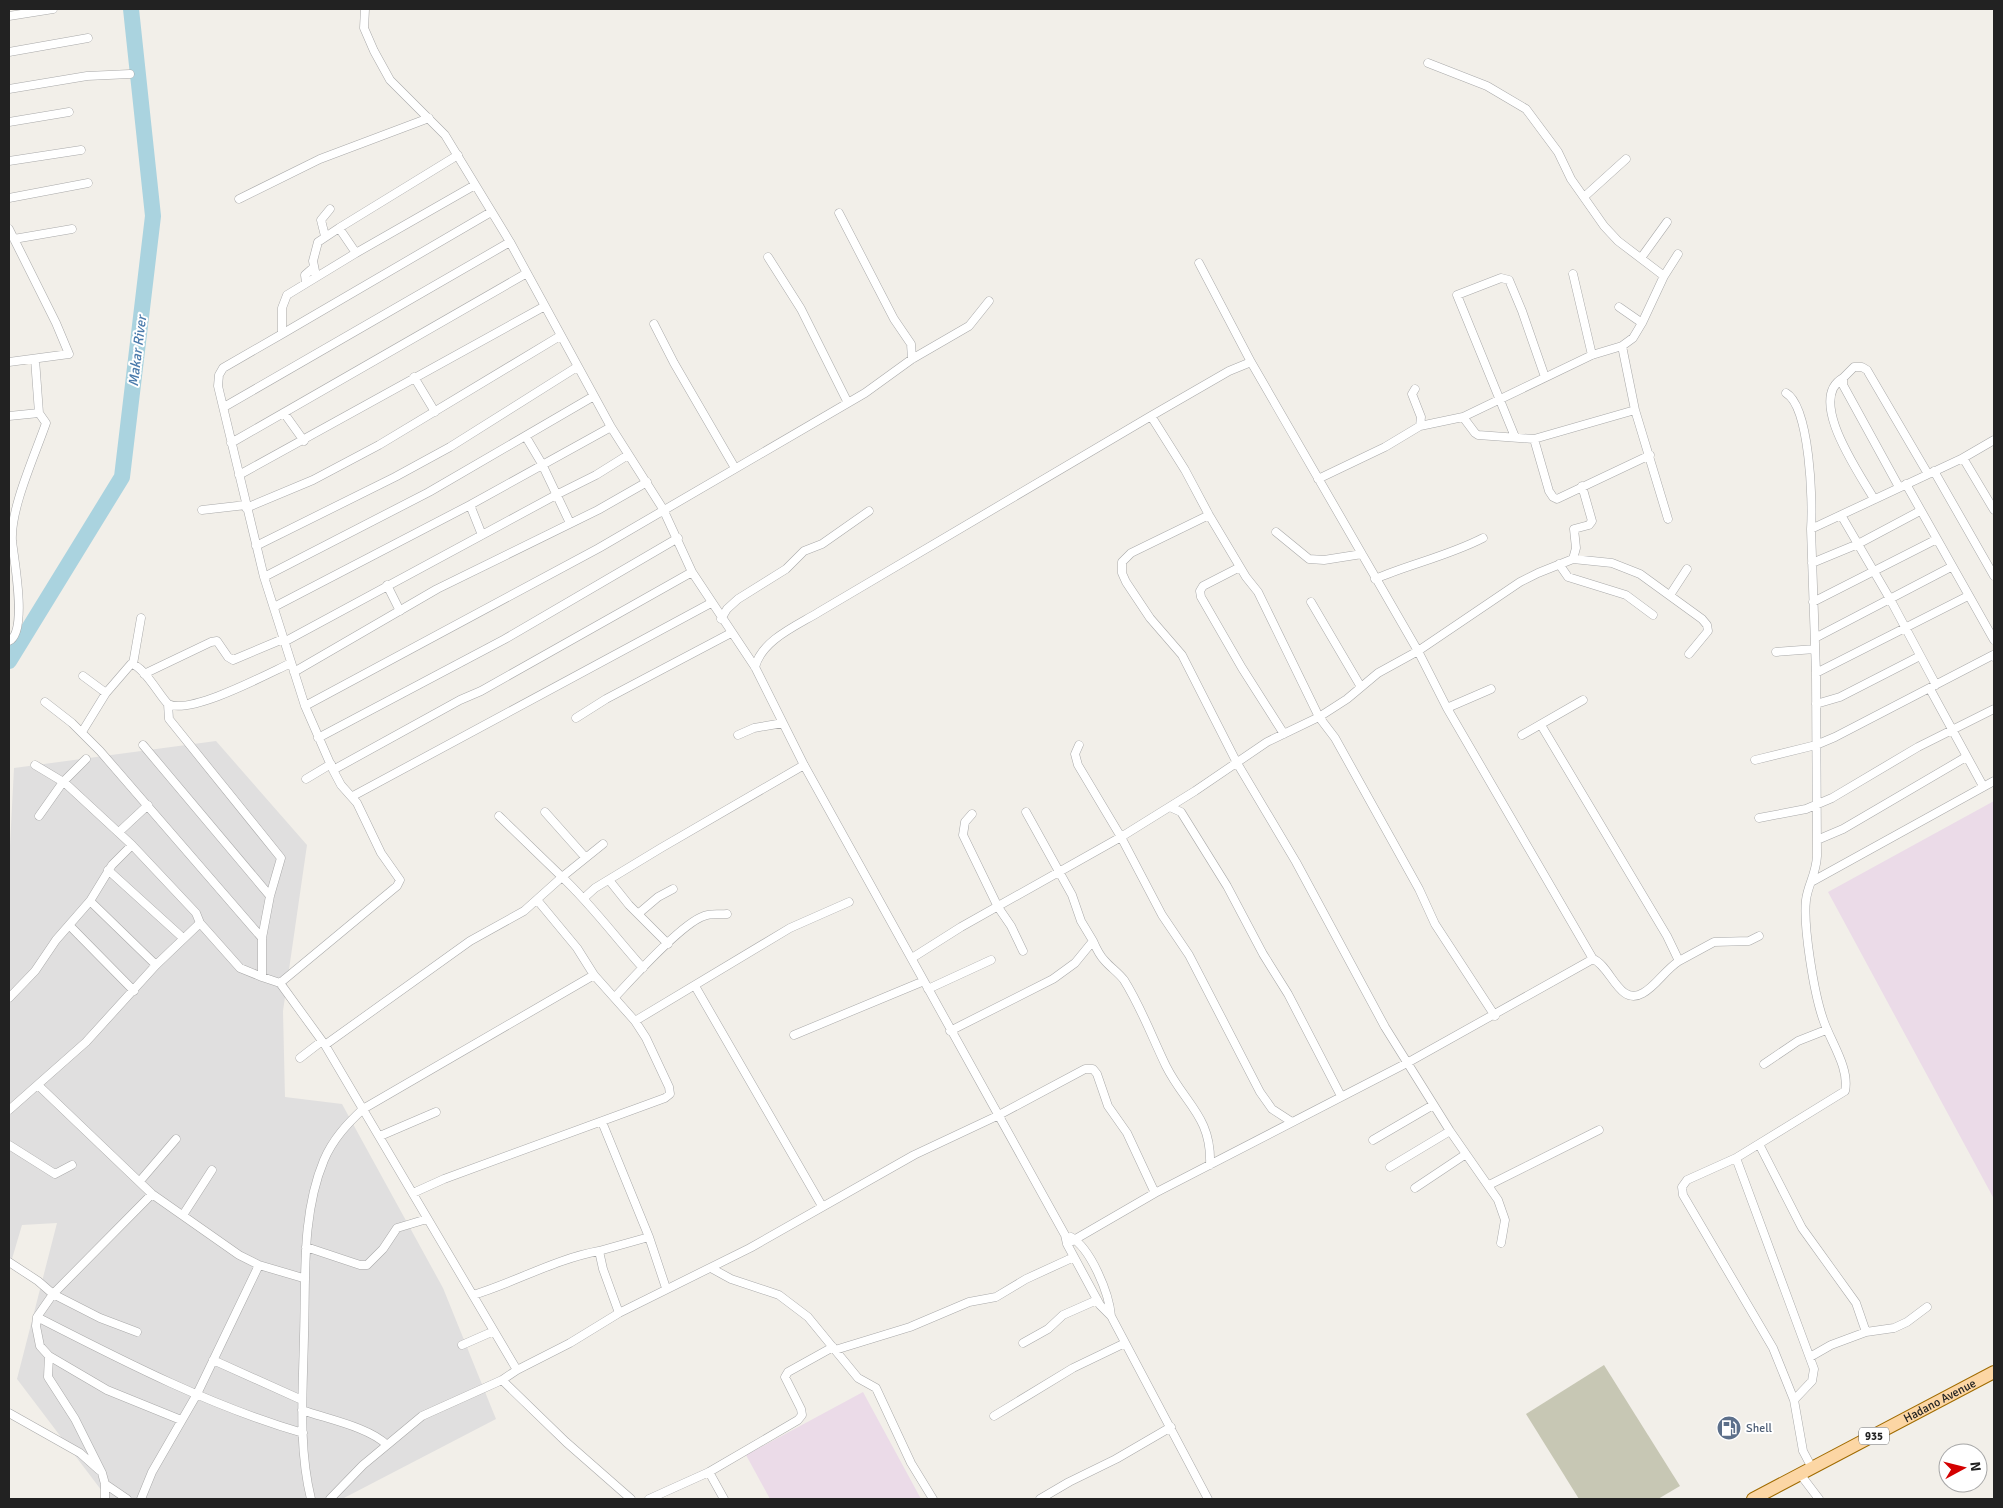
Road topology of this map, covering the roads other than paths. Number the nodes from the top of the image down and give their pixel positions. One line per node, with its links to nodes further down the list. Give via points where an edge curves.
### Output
1 (53, 9): 3 (street)
2 (365, 9): 10 (street, via 364,28 390,80)
3 (11, 14)
4 (88, 38): 5 (street)
5 (9, 52)
6 (1428, 63): 18 (street, via 1487,86 1526,109 1558,152)
7 (130, 74): 8 (street, via 87,76)
8 (9, 89)
9 (69, 112): 11 (street)
10 (429, 118): 13 (street, via 445,134); 20 (street, via 320,159)
11 (9, 122)
12 (81, 150): 15 (street)
13 (458, 155): 17 (street); 25 (street)
14 (1626, 159): 18 (street)
15 (9, 161)
16 (88, 183): 19 (street)
17 (475, 185): 22 (street); 31 (street)
18 (1584, 197): 34 (street, via 1618,241)
19 (9, 198)
20 (239, 199)
21 (330, 208): 28 (street, via 321,220)
22 (491, 212): 30 (street); 45 (street)
23 (839, 213): 50 (street, via 894,319 911,344)
24 (1667, 222): 34 (street)
25 (339, 228): 28 (street); 31 (street)
26 (9, 229): 29 (street)
27 (72, 229): 29 (street)
28 (326, 236): 36 (street, via 314,251)
29 (14, 239): 49 (street, via 69,354)
30 (510, 242): 37 (street); 62 (street)
31 (356, 253): 36 (street)
32 (1678, 254): 39 (street)
33 (768, 257): 61 (street, via 801,309)
34 (1641, 258): 39 (street)
35 (1199, 263): 52 (street)
36 (315, 272): 45 (street, via 306,283 287,294 282,308)
37 (527, 273): 41 (street); 66 (street)
38 (1573, 274): 48 (street)
39 (1664, 276): 43 (street)
40 (989, 301): 50 (street, via 969,326)
41 (545, 306): 46 (street); 55 (street)
42 (1619, 307): 43 (street)
43 (1642, 323): 47 (street)
44 (654, 324): 82 (street)
45 (282, 334): 62 (street, via 223,368 218,386)
46 (560, 336): 53 (street); 64 (street)
47 (1622, 346): 48 (street); 63 (street)
48 (1592, 355): 54 (street)
49 (35, 359): 51 (street); 65 (street)
50 (912, 359): 61 (street)
51 (9, 362)
52 (1252, 362): 68 (street, via 1229,371); 85 (street)
53 (577, 367): 59 (street); 109 (street, via 450,447)
54 (1545, 376): 60 (street); 60 (street, via 1508,280 1501,278 1457,296)
55 (414, 377): 64 (street); 75 (street)
56 (1843, 378): 83 (street, via 1854,367 1867,370); 88 (street, via 1843,385); 90 (street, via 1836,382 1830,396 1833,418 1837,433)
57 (1415, 389): 70 (street, via 1412,394 1421,417)
58 (1786, 393): 102 (street, via 1796,403 1809,463)
59 (594, 396): 71 (street); 72 (street)
60 (1501, 400): 69 (street); 73 (street)
61 (848, 402): 82 (street)
62 (224, 406): 77 (street)
63 (1635, 410): 74 (street); 79 (street)
64 (435, 412): 92 (street, via 313,480)
65 (39, 413): 67 (street); 139 (street, via 46,423 14,520 12,538 19,608 15,634)
66 (284, 413): 75 (street); 77 (street)
67 (9, 416)
68 (1151, 416): 98 (street, via 1186,470); 144 (street, via 818,612)
69 (1463, 417): 70 (street); 73 (street, via 1478,435)
70 (1420, 426): 85 (street)
71 (611, 427): 78 (street); 81 (street)
72 (526, 437): 81 (street); 120 (street, via 371,523)
73 (1515, 437): 74 (street)
74 (1534, 439): 87 (street, via 1553,497 1561,498)
75 (304, 441): 84 (street)
76 (1994, 441): 80 (street)
77 (232, 443): 84 (street)
78 (628, 455): 86 (street); 89 (street)
79 (1650, 455): 87 (street); 100 (street)
80 (1964, 458): 83 (street); 96 (street)
81 (542, 464): 89 (street); 91 (street)
82 (735, 468): 93 (street)
83 (1931, 473): 88 (street); 119 (street)
84 (239, 475): 92 (street)
85 (1318, 479): 110 (street)
86 (647, 482): 93 (street); 101 (street)
87 (1582, 486): 111 (street, via 1592,521 1587,526 1574,529)
88 (1902, 486): 90 (street); 95 (street)
89 (556, 495): 101 (street); 104 (street)
90 (1874, 499): 99 (street)
91 (470, 505): 104 (street); 129 (street)
92 (246, 507): 94 (street); 109 (street)
93 (663, 509): 105 (street); 163 (street, via 599,548)
94 (202, 510)
95 (1920, 510): 107 (street); 108 (street)
96 (1994, 510)
97 (869, 511): 133 (street, via 822,544 804,551 786,569 738,599)
98 (1209, 515): 114 (street); 182 (street, via 1131,554 1122,562 1122,573 1150,618 1182,655)
99 (1841, 515): 102 (street); 108 (street)
100 (1668, 518)
101 (570, 523): 130 (street)
102 (1812, 529): 112 (street)
103 (1276, 532): 110 (street, via 1309,559)
104 (482, 535): 122 (street)
105 (678, 538): 118 (street); 175 (street, via 505,639)
106 (1483, 538): 121 (street, via 1457,551)
107 (1937, 539): 115 (street); 117 (street)
108 (1858, 544): 112 (street); 117 (street)
109 (256, 546): 120 (street)
110 (1362, 554): 121 (street)
111 (1574, 559): 113 (street); 123 (street, via 1622,566)
112 (1812, 563): 127 (street)
113 (1559, 564): 131 (street, via 1568,577 1626,594); 141 (street, via 1520,582)
114 (1240, 566): 166 (street, via 1261,598); 172 (street, via 1203,586 1201,597)
115 (1951, 567): 124 (street); 125 (street)
116 (1687, 569): 123 (street)
117 (1873, 571): 125 (street); 127 (street)
118 (692, 572): 128 (street); 185 (street, via 481,691)
119 (1994, 576)
120 (264, 577): 129 (street)
121 (1375, 579): 141 (street)
122 (387, 585): 130 (street); 137 (street)
123 (1670, 595): 143 (street, via 1702,619 1708,628 1707,634)
124 (1968, 596): 134 (street); 138 (street)
125 (1890, 599): 134 (street); 136 (street)
126 (1311, 602): 155 (street)
127 (1813, 602): 136 (street)
128 (711, 603): 133 (street); 190 (street)
129 (274, 607): 137 (street)
130 (400, 611): 151 (street)
131 (1653, 615)
132 (141, 618): 149 (street)
133 (721, 619): 135 (street)
134 (1904, 629): 146 (street); 152 (street)
135 (731, 633): 147 (street); 167 (street, via 606,698)
136 (1815, 638): 140 (street)
137 (283, 640): 148 (street); 153 (street, via 233,660 217,641 211,642)
138 (1994, 640)
139 (9, 642)
140 (1815, 648): 142 (street); 152 (street)
141 (1418, 651): 155 (street, via 1395,662); 164 (street)
142 (1776, 652)
143 (1689, 654)
144 (758, 655): 147 (street); 150 (street)
145 (1994, 655): 156 (street)
146 (1920, 656): 156 (street); 162 (street, via 1840,697)
147 (747, 657): 150 (street)
148 (291, 663): 151 (street); 161 (street, via 204,701 179,706)
149 (133, 664): 153 (street); 158 (street)
150 (755, 667): 168 (street)
151 (294, 672): 163 (street)
152 (1816, 673): 162 (street)
153 (144, 674): 161 (street)
154 (83, 676): 158 (street)
155 (1361, 687): 166 (street)
156 (1933, 687): 170 (street); 178 (street)
157 (1491, 689): 164 (street)
158 (106, 693): 171 (street)
159 (1582, 700): 169 (street)
160 (45, 702): 171 (street)
161 (168, 704): 214 (street, via 169,719 279,854 281,863)
162 (1816, 704): 178 (street)
163 (305, 706): 175 (street)
164 (1447, 708): 232 (street)
165 (1994, 709): 170 (street)
166 (1319, 717): 172 (street); 245 (street, via 1419,889 1435,924)
167 (576, 718)
168 (782, 723): 173 (street, via 754,728); 184 (street)
169 (1541, 725): 174 (street); 233 (street)
170 (1952, 730): 179 (street); 193 (street)
171 (82, 732): 192 (street)
172 (1284, 734): 182 (street)
173 (738, 735)
174 (1522, 735)
175 (318, 738): 185 (street)
176 (143, 745): 214 (street)
177 (1079, 745): 203 (street, via 1075,754 1078,766)
178 (1816, 745): 181 (street); 193 (street)
179 (1966, 757): 189 (street); 204 (street, via 1843,829)
180 (86, 759): 188 (street)
181 (1755, 760)
182 (1241, 761): 191 (street); 252 (street, via 1243,772)
183 (35, 765): 188 (street)
184 (804, 765): 211 (street); 230 (street)
185 (332, 767): 186 (street); 190 (street, via 341,785)
186 (306, 779)
187 (1994, 781): 189 (street)
188 (63, 782): 199 (street); 202 (street)
189 (1983, 786): 212 (street)
190 (353, 796): 239 (street, via 381,853 400,882)
191 (1184, 798): 194 (street); 197 (street)
192 (148, 805): 202 (street); 226 (street)
193 (1817, 805): 201 (street); 204 (street)
194 (1170, 807): 197 (street); 203 (street)
195 (545, 812): 207 (street)
196 (1026, 812): 209 (street)
197 (1181, 812): 255 (street, via 1288,994)
198 (972, 814): 219 (street, via 963,828 963,835)
199 (39, 816)
200 (499, 816): 210 (street)
201 (1759, 818)
202 (119, 832): 206 (street)
203 (1121, 837): 209 (street); 262 (street, via 1162,915 1189,955 1260,1092 1272,1109)
204 (1817, 840): 212 (street)
205 (603, 844): 207 (street)
206 (132, 845): 208 (street); 222 (street, via 196,913)
207 (585, 857): 210 (street)
208 (108, 870): 217 (street); 225 (street)
209 (1058, 872): 219 (street); 227 (street)
210 (562, 876): 215 (street); 216 (street)
211 (609, 880): 215 (street); 220 (street)
212 (1813, 880): 247 (street, via 1806,899 1806,915 1814,985)
213 (674, 889): 220 (street, via 658,897)
214 (270, 896): 226 (street)
215 (584, 898): 235 (street)
216 (538, 901): 236 (street, via 577,948); 250 (street, via 470,941)
217 (90, 902): 223 (street); 234 (street)
218 (849, 902): 240 (street, via 790,928)
219 (998, 907): 229 (street); 230 (street)
220 (638, 914): 228 (street)
221 (727, 914): 228 (street, via 698,918)
222 (200, 922): 225 (street); 237 (street, via 240,968)
223 (70, 926): 242 (street); 244 (street)
224 (1759, 936): 233 (street, via 1749,941 1714,942)
225 (183, 938): 234 (street)
226 (262, 938): 237 (street)
227 (1093, 941): 248 (street, via 1075,963 1053,979); 273 (street, via 1103,960 1118,972 1127,985 1170,1073 1204,1126 1210,1142)
228 (668, 944): 235 (street)
229 (1024, 951)
230 (912, 958): 238 (street)
231 (991, 960): 241 (street)
232 (1592, 960): 233 (street, via 1604,967 1624,994 1631,996 1646,992); 245 (street)
233 (1679, 961)
234 (156, 965): 242 (street)
235 (643, 968): 243 (street)
236 (594, 975): 243 (street); 257 (street)
237 (262, 977): 239 (street)
238 (924, 981): 241 (street); 249 (street)
239 (280, 983): 250 (street)
240 (695, 986): 246 (street); 282 (street)
241 (928, 989): 248 (street)
242 (134, 991): 254 (street)
243 (615, 997): 246 (street)
244 (9, 998)
245 (1495, 1016): 252 (street)
246 (635, 1021): 261 (street, via 662,1071 670,1094)
247 (1826, 1030): 253 (street, via 1798,1041); 268 (street, via 1842,1066 1846,1092)
248 (950, 1031): 260 (street)
249 (794, 1035)
250 (323, 1044): 251 (street); 257 (street)
251 (300, 1058)
252 (1407, 1063): 255 (street); 256 (street)
253 (1764, 1064)
254 (39, 1086): 258 (street); 276 (street)
255 (1341, 1096): 262 (street)
256 (1433, 1105): 264 (street); 267 (street)
257 (363, 1109): 265 (street); 290 (street, via 339,1134 324,1160 310,1214)
258 (9, 1110)
259 (436, 1112): 265 (street)
260 (997, 1116): 280 (street, via 1077,1072 1093,1069 1098,1074 1108,1106 1127,1133); 282 (street, via 914,1155); 285 (street)
261 (602, 1122): 279 (street); 286 (street)
262 (1292, 1122): 273 (street)
263 (1599, 1130): 277 (street)
264 (1450, 1131): 270 (street); 274 (street)
265 (380, 1136): 279 (street)
266 (176, 1139): 276 (street)
267 (1373, 1140)
268 (1759, 1144): 271 (street); 307 (street, via 1802,1228 1856,1302)
269 (9, 1145): 272 (street, via 55,1174)
270 (1466, 1154): 277 (street); 278 (street)
271 (1736, 1158): 313 (street); 320 (street, via 1687,1180 1682,1190 1773,1348)
272 (72, 1165)
273 (1210, 1165): 280 (street)
274 (1390, 1167)
275 (212, 1170): 283 (street)
276 (140, 1181): 281 (street)
277 (1489, 1185): 288 (street, via 1503,1212 1505,1229)
278 (1415, 1188)
279 (413, 1193): 284 (street)
280 (1155, 1193): 287 (street)
281 (152, 1194): 283 (street); 298 (street)
282 (822, 1206): 295 (street)
283 (182, 1215): 294 (street, via 231,1250)
284 (427, 1219): 290 (street, via 397,1228 367,1265); 299 (street)
285 (1065, 1235): 287 (street); 289 (street)
286 (649, 1237): 291 (street); 297 (street)
287 (1074, 1239): 289 (street); 303 (street, via 1098,1273 1109,1300)
288 (1501, 1243)
289 (1067, 1244): 292 (street)
290 (306, 1247): 296 (street)
291 (599, 1251): 299 (street, via 571,1257); 302 (street)
292 (1074, 1257): 300 (street); 311 (street, via 996,1297 969,1302 910,1327)
293 (9, 1262): 298 (street)
294 (259, 1265): 296 (street); 314 (street)
295 (711, 1268): 297 (street); 311 (street, via 730,1279 779,1295 808,1317)
296 (304, 1278): 319 (street)
297 (666, 1288): 302 (street)
298 (53, 1294): 304 (street); 306 (street)
299 (473, 1295): 305 (street)
300 (1097, 1300): 303 (street); 308 (street, via 1063,1315 1048,1329)
301 (1927, 1307): 307 (street, via 1894,1328)
302 (619, 1313): 315 (street)
303 (1111, 1316): 309 (street)
304 (38, 1317): 312 (street, via 35,1332 40,1346); 318 (street)
305 (494, 1331): 310 (street); 315 (street)
306 (137, 1332)
307 (1866, 1332): 313 (street)
308 (1023, 1343)
309 (1125, 1343): 323 (street, via 1073,1368); 325 (street)
310 (462, 1345)
311 (834, 1349): 330 (street, via 788,1372 785,1377 801,1409 802,1415 798,1420); 341 (street, via 861,1381 876,1388 911,1463)
312 (49, 1356): 324 (street, via 107,1390); 329 (street, via 48,1377 75,1419)
313 (1810, 1357): 320 (street, via 1814,1369 1812,1382)
314 (213, 1360): 318 (street); 319 (street)
315 (517, 1370): 317 (street)
316 (1994, 1372): 328 (main road, Hadano Avenue / 935)
317 (502, 1380): 327 (street, via 422,1416); 338 (street)
318 (197, 1394): 324 (street); 326 (street, via 264,1422)
319 (302, 1400): 321 (street)
320 (1794, 1400): 328 (street, via 1803,1451)
321 (302, 1410): 326 (street); 327 (street, via 363,1431)
322 (9, 1413): 329 (street, via 80,1453)
323 (994, 1416)
324 (181, 1420): 335 (street)
325 (1171, 1427): 342 (street); 343 (street)
326 (302, 1433): 336 (street, via 305,1474)
327 (387, 1445): 337 (street)
328 (1812, 1468): 331 (main road, Hadano Avenue / 935)
329 (102, 1472): 332 (street)
330 (709, 1472): 339 (street); 340 (street)
331 (1800, 1474): 344 (main road, Hadano Avenue / 935); 345 (street)
332 (105, 1484): 333 (street); 334 (street)
333 (105, 1499)
334 (128, 1499)
335 (141, 1499)
336 (311, 1499)
337 (330, 1499)
338 (631, 1499)
339 (649, 1499)
340 (724, 1499)
341 (933, 1499)
342 (1040, 1499)
343 (1208, 1499)
344 (1753, 1499)
345 (1819, 1499)

